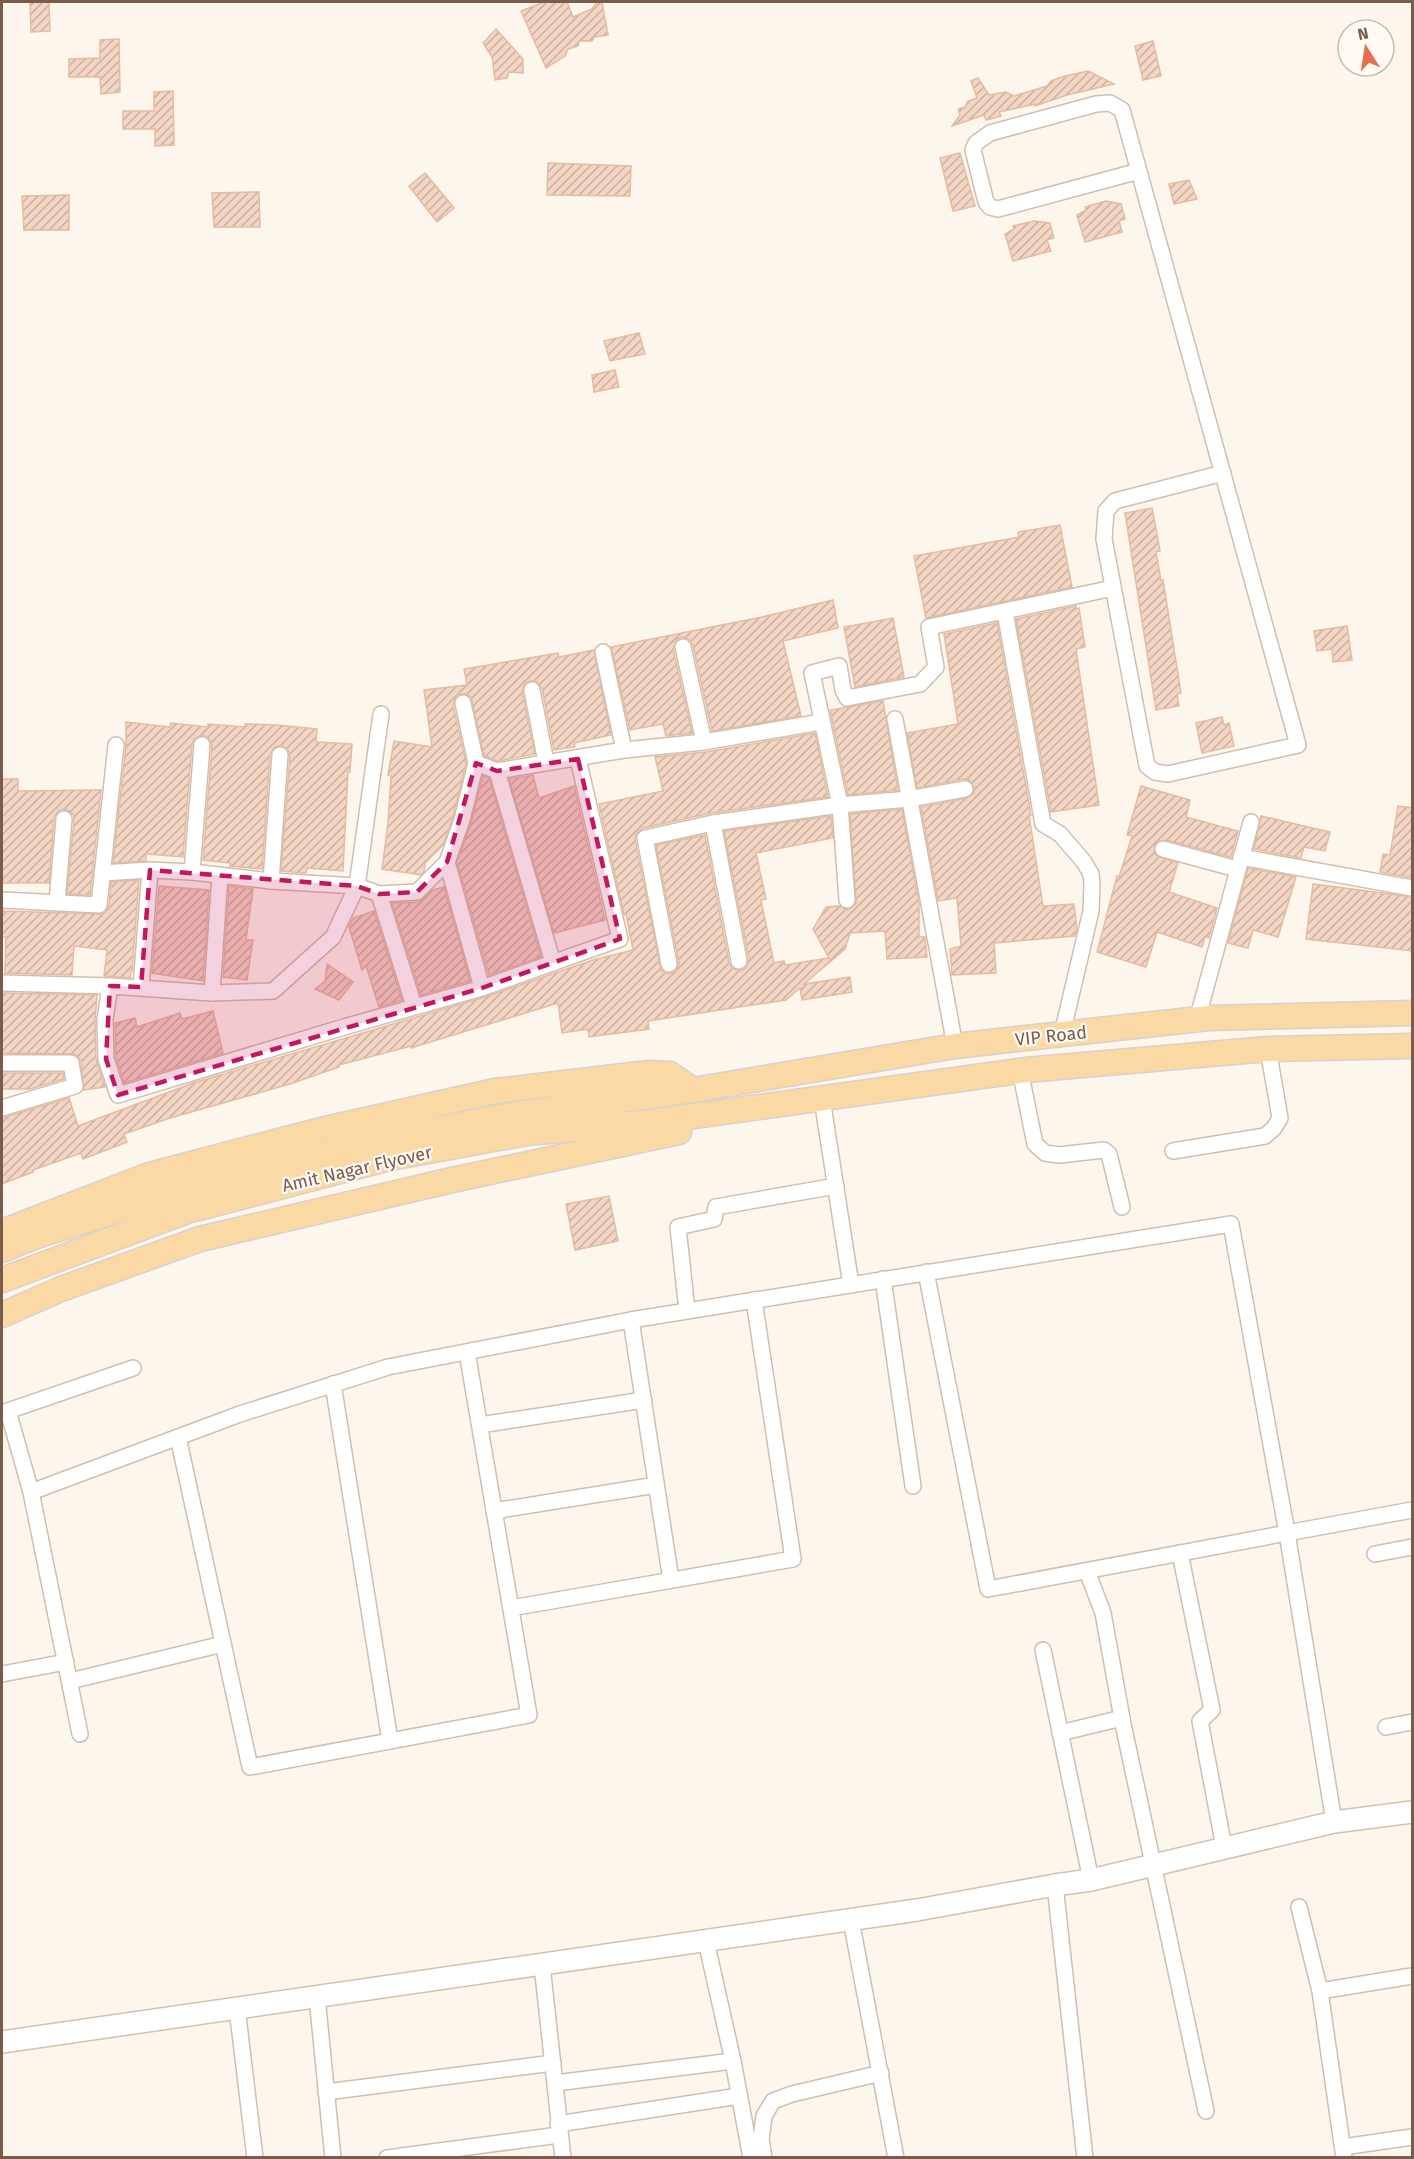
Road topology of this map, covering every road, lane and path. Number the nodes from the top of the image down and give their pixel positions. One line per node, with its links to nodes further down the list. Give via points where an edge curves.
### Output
1 (1138, 171): 1 (street, via 998,209 986,202 973,150 990,133 1110,103 1122,110); 2 (street)
2 (1223, 472): 3 (street, via 1115,501 1106,511 1104,539); 3 (street, via 1298,746 1168,774 1155,772 1148,766)
3 (1113, 588): 4 (street)
4 (1005, 612): 11 (street, via 929,627 936,667 920,684 848,698 839,666 812,672); 52 (street, via 1043,824 1060,834 1091,874 1090,911)
5 (684, 647): 12 (street)
6 (603, 652): 15 (street)
7 (532, 690): 18 (street)
8 (463, 703): 19 (street)
9 (381, 714): 35 (street)
10 (896, 720): 22 (street)
11 (821, 722): 12 (street); 23 (street)
12 (704, 742): 15 (street)
13 (202, 745): 31 (street)
14 (116, 746): 32 (street)
15 (624, 750): 17 (street)
16 (280, 755): 34 (street)
17 (578, 759): 18 (street); 42 (street, via 620,939)
18 (546, 762): 20 (street)
19 (476, 763): 20 (street); 28 (street)
20 (497, 771): 42 (street)
21 (965, 789): 22 (street)
22 (909, 799): 23 (street); 53 (street)
23 (840, 805): 26 (street); 39 (street)
24 (64, 819): 40 (street)
25 (1251, 822): 29 (street)
26 (713, 823): 41 (street); 43 (street, via 645,838)
27 (1163, 849): 29 (street)
28 (447, 862): 37 (street, via 417,891); 47 (street)
29 (1239, 863): 36 (street); 51 (street)
30 (150, 870): 31 (street); 32 (street); 46 (street)
31 (192, 872): 33 (street)
32 (102, 873): 40 (street, via 99,905)
33 (220, 875): 34 (street); 48 (street)
34 (271, 881): 35 (street)
35 (357, 886): 37 (street); 48 (street, via 333,937 273,991)
36 (1413, 888)
37 (379, 894): 49 (street)
38 (2, 900): 40 (street)
39 (847, 900)
40 (57, 902)
41 (739, 961)
42 (553, 963): 47 (street)
43 (669, 964)
44 (2, 983): 45 (street)
45 (110, 986): 46 (street); 49 (street, via 105,1020 106,1059 118,1095)
46 (141, 987): 48 (street)
47 (482, 988): 49 (street)
48 (212, 993)
49 (414, 1006)
50 (1413, 1013): 51 (main road, VIP Road)
51 (1197, 1020): 52 (main road, VIP Road)
52 (1062, 1034): 53 (main road, VIP Road)
53 (955, 1046): 58 (main road, VIP Road)
54 (1413, 1046): 55 (main road, VIP Road)
55 (1268, 1049): 57 (main road, VIP Road); 62 (street, via 1280,1118 1275,1128 1265,1136)
56 (2, 1063): 60 (street, via 71,1064 75,1086)
57 (1020, 1070): 59 (main road, VIP Road); 64 (street, via 1035,1144 1052,1154 1104,1150 1109,1154)
58 (693, 1090): 65 (main road, via 669,1074 649,1073 495,1091 321,1130 149,1175); 66 (main road, Amit Nagar Flyover, via 517,1114 391,1138 184,1189)
59 (822, 1098): 61 (main road, VIP Road); 63 (street)
60 (2, 1108)
61 (724, 1111): 69 (main road, Amit Nagar Flyover, via 527,1133 390,1158 187,1211); 73 (main road, via 692,1129 200,1239 61,1289)
62 (1173, 1151)
63 (836, 1186): 70 (street); 72 (street, via 716,1207 714,1219 678,1227)
64 (1122, 1208)
65 (2, 1232)
66 (2, 1250)
67 (926, 1272): 68 (street); 87 (street, via 1232,1224); 91 (street, via 988,1589)
68 (883, 1279): 70 (street); 83 (street)
69 (2, 1280)
70 (851, 1285): 71 (street)
71 (754, 1300): 72 (street); 92 (street, via 793,1559)
72 (687, 1311): 74 (street)
73 (2, 1315)
74 (631, 1320): 75 (street); 78 (street)
75 (467, 1352): 77 (street, via 388,1367); 80 (street)
76 (133, 1368): 79 (street)
77 (333, 1384): 81 (street); 104 (street)
78 (644, 1400): 80 (street); 82 (street)
79 (5, 1412): 84 (street)
80 (480, 1425): 86 (street)
81 (178, 1437): 84 (street); 94 (street)
82 (656, 1485): 86 (street); 92 (street)
83 (913, 1486)
84 (31, 1492): 96 (street)
85 (1413, 1510): 87 (street)
86 (494, 1511): 93 (street)
87 (1287, 1533): 89 (street); 106 (street)
88 (1413, 1547): 90 (street)
89 (1180, 1553): 91 (street); 107 (street, via 1212,1710 1200,1721)
90 (1375, 1554)
91 (1087, 1571): 99 (street, via 1102,1613)
92 (671, 1580): 93 (street)
93 (511, 1608): 104 (street, via 529,1715)
94 (224, 1644): 98 (street); 104 (street, via 250,1767)
95 (1043, 1650): 102 (street)
96 (66, 1662): 97 (street); 98 (street)
97 (2, 1674)
98 (70, 1681): 103 (street)
99 (1122, 1718): 102 (street); 108 (street)
100 (1413, 1722): 101 (street)
101 (1386, 1727)
102 (1060, 1733): 109 (street)
103 (80, 1734)
104 (390, 1741)
105 (1413, 1812): 106 (street)
106 (1334, 1822): 107 (street)
107 (1224, 1847): 108 (street)
108 (1154, 1865): 109 (street); 126 (street)
109 (1092, 1880): 110 (street)
110 (1055, 1885): 112 (street); 137 (street)
111 (1299, 1907): 116 (street)
112 (850, 1920): 113 (street); 122 (street)
113 (706, 1941): 114 (street); 120 (street)
114 (542, 1965): 117 (street); 121 (street)
115 (1413, 1976): 116 (street)
116 (1320, 1991): 129 (street)
117 (317, 1997): 118 (street); 124 (street)
118 (237, 2008): 119 (street); 130 (street)
119 (2, 2042)
120 (732, 2061): 123 (street); 125 (street)
121 (553, 2063): 123 (street); 124 (street)
122 (881, 2073): 135 (street, via 774,2101 764,2116); 136 (street)
123 (555, 2083): 127 (street)
124 (326, 2092): 131 (street)
125 (739, 2096): 127 (street); 134 (street)
126 (1206, 2111)
127 (558, 2130): 132 (street); 133 (street)
128 (1413, 2137): 129 (street)
129 (1344, 2152)
130 (255, 2157)
131 (333, 2157)
132 (387, 2157)
133 (563, 2157)
134 (751, 2157)
135 (764, 2157)
136 (896, 2157)
137 (1085, 2157)

